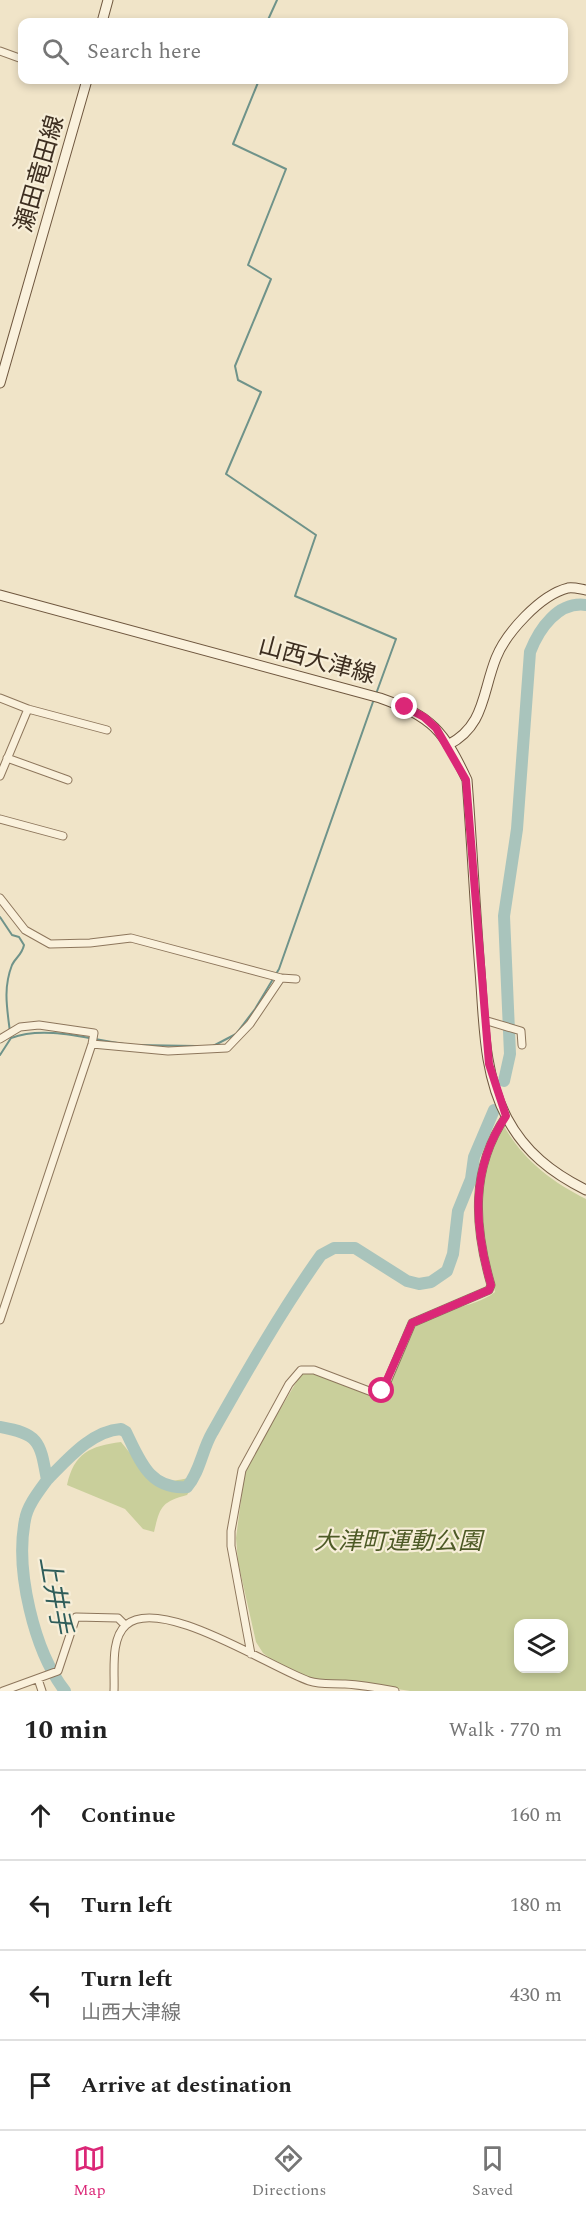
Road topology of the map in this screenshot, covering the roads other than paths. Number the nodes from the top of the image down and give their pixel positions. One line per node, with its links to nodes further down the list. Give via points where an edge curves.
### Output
1 (108, 0): 2 (main road)
2 (103, 18)
3 (0, 51): 4 (street)
4 (18, 58)
5 (86, 84): 6 (main road, 瀬田竜田線)
6 (0, 383)
7 (586, 590): 12 (main road, via 569,588 533,608 499,651 477,719 469,731)
8 (0, 595): 12 (main road, 山西大津線, via 380,698 424,717)
9 (0, 698): 10 (street)
10 (28, 709): 11 (street); 13 (street)
11 (107, 730)
12 (448, 745): 21 (main road, 山西大津線, via 466,780)
13 (7, 758): 14 (street); 15 (street)
14 (0, 776)
15 (68, 780)
16 (0, 819): 17 (street)
17 (63, 836)
18 (0, 898): 19 (street, via 25,930 50,944 131,938)
19 (281, 978): 20 (street); 23 (street, via 250,1024 227,1048 168,1051)
20 (296, 979)
21 (484, 1020): 24 (street, via 520,1031); 25 (main road, 山西大津線, via 489,1064)
22 (0, 1039): 23 (street, via 20,1027 39,1025 94,1033)
23 (92, 1044): 27 (street)
24 (522, 1045)
25 (506, 1116): 26 (main road, 山西大津線, via 541,1162); 29 (street, via 483,1160 478,1190 478,1236 489,1290 412,1323 384,1389 377,1394 314,1370 301,1370 289,1384 247,1460 231,1531 232,1557)
26 (586, 1190)
27 (0, 1320)
28 (125, 1625): 29 (street, via 136,1619 157,1618 190,1626); 30 (street, via 118,1618 76,1617 58,1671); 33 (street, via 116,1651)
29 (251, 1654): 34 (street, via 310,1681)
30 (38, 1679): 31 (street); 32 (street)
31 (3, 1691)
32 (42, 1691)
33 (114, 1691)
34 (395, 1691)

